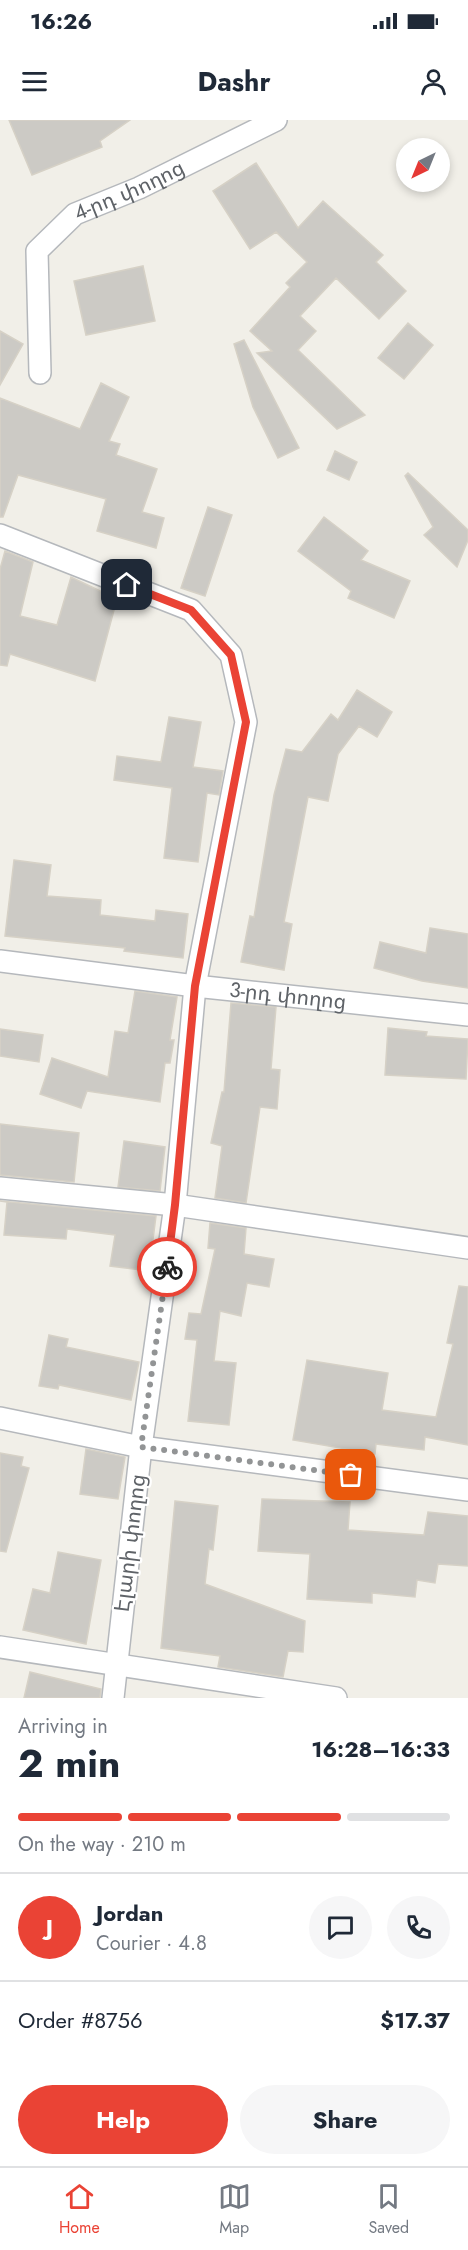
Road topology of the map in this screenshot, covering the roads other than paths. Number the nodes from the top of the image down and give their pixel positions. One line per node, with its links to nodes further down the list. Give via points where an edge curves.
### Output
1 (276, 120): 2 (street, 4-րդ փողոց, via 139,188 75,214 37,251)
2 (40, 373)
3 (0, 535): 5 (street, Էլարի փողոց, via 191,610 231,655 246,722)
4 (0, 961): 5 (street, 3-րդ փողոց)
5 (195, 986): 6 (street, 3-րդ փողոց); 8 (street, Էլարի փողոց)
6 (468, 1015)
7 (0, 1188): 8 (street)
8 (175, 1205): 9 (street); 11 (street, Էլարի փողոց)
9 (468, 1248)
10 (0, 1418): 11 (street)
11 (141, 1447): 12 (street); 14 (street, Էլարի փողոց)
12 (468, 1491)
13 (0, 1647): 14 (street)
14 (115, 1666): 15 (street, Էլարի փողոց); 16 (street)
15 (113, 1698)
16 (336, 1698)

